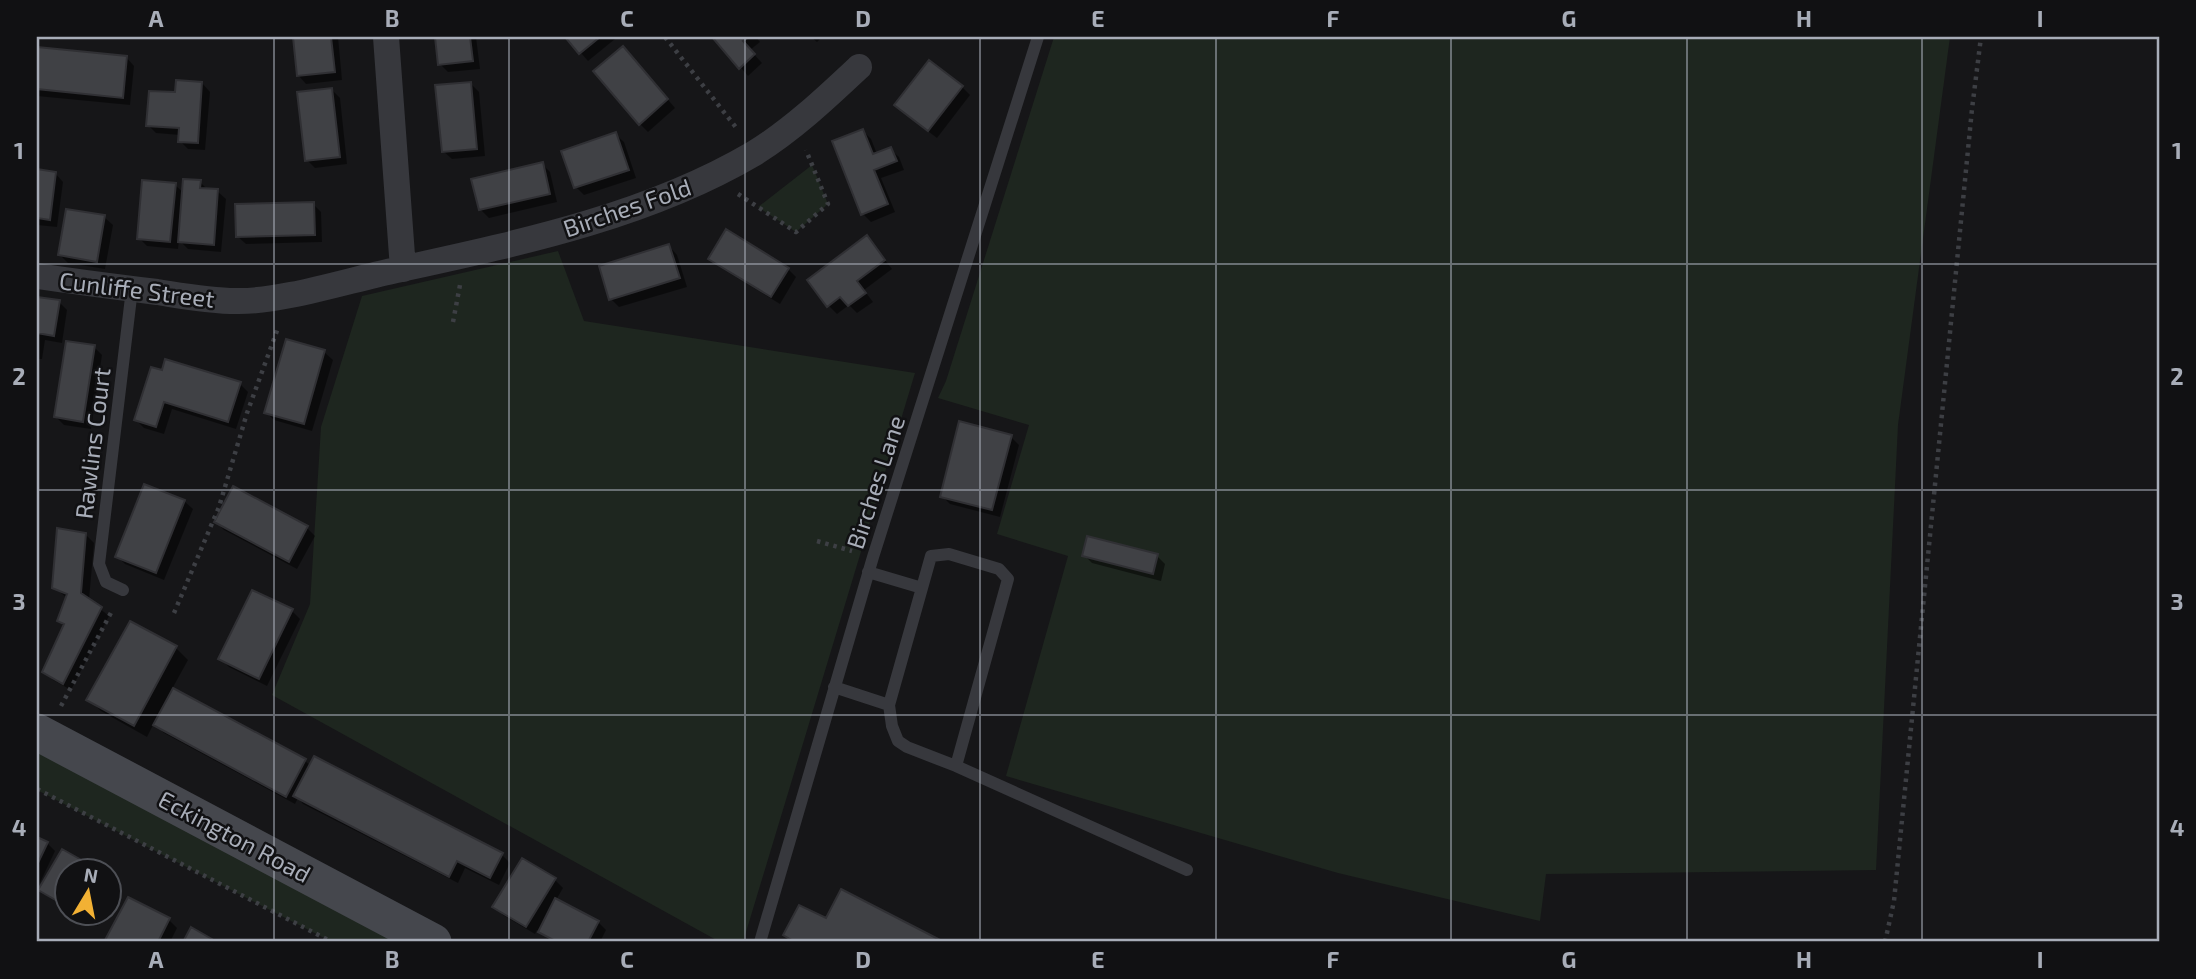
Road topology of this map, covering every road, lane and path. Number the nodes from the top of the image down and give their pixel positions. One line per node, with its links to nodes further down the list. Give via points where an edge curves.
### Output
1 (386, 37): 9 (street)
2 (665, 37): 7 (path)
3 (1038, 37): 15 (lane, Birches Lane)
4 (1981, 37): 29 (path, via 1894,901)
5 (859, 67): 6 (street, Birches Fold)
6 (796, 122): 7 (street, Birches Fold); 8 (path, via 828,204 796,232)
7 (755, 153): 8 (street, Birches Fold)
8 (711, 176): 9 (street, Birches Fold, via 640,208)
9 (404, 269): 12 (street, Birches Fold)
10 (37, 276): 11 (street, Cunliffe Street)
11 (132, 289): 13 (street, Cunliffe Street); 18 (lane, Rawlins Court, via 99,564 106,582)
12 (290, 294): 13 (street, Birches Fold); 19 (path, via 219,507)
13 (238, 302)
14 (817, 541): 15 (path)
15 (873, 556): 16 (lane, Birches Lane)
16 (868, 572): 17 (lane); 20 (lane, Birches Lane)
17 (922, 588): 21 (lane); 23 (lane, via 931,556 949,554 999,569 1008,579)
18 (123, 590): 22 (path)
19 (174, 613)
20 (834, 687): 21 (lane); 28 (lane, Birches Lane)
21 (890, 705): 23 (lane, via 898,741)
22 (41, 734): 27 (main road, Eckington Road)
23 (956, 766): 25 (lane)
24 (37, 789): 26 (path)
25 (1187, 870)
26 (332, 942)
27 (433, 942)
28 (760, 942)
29 (1885, 942)

